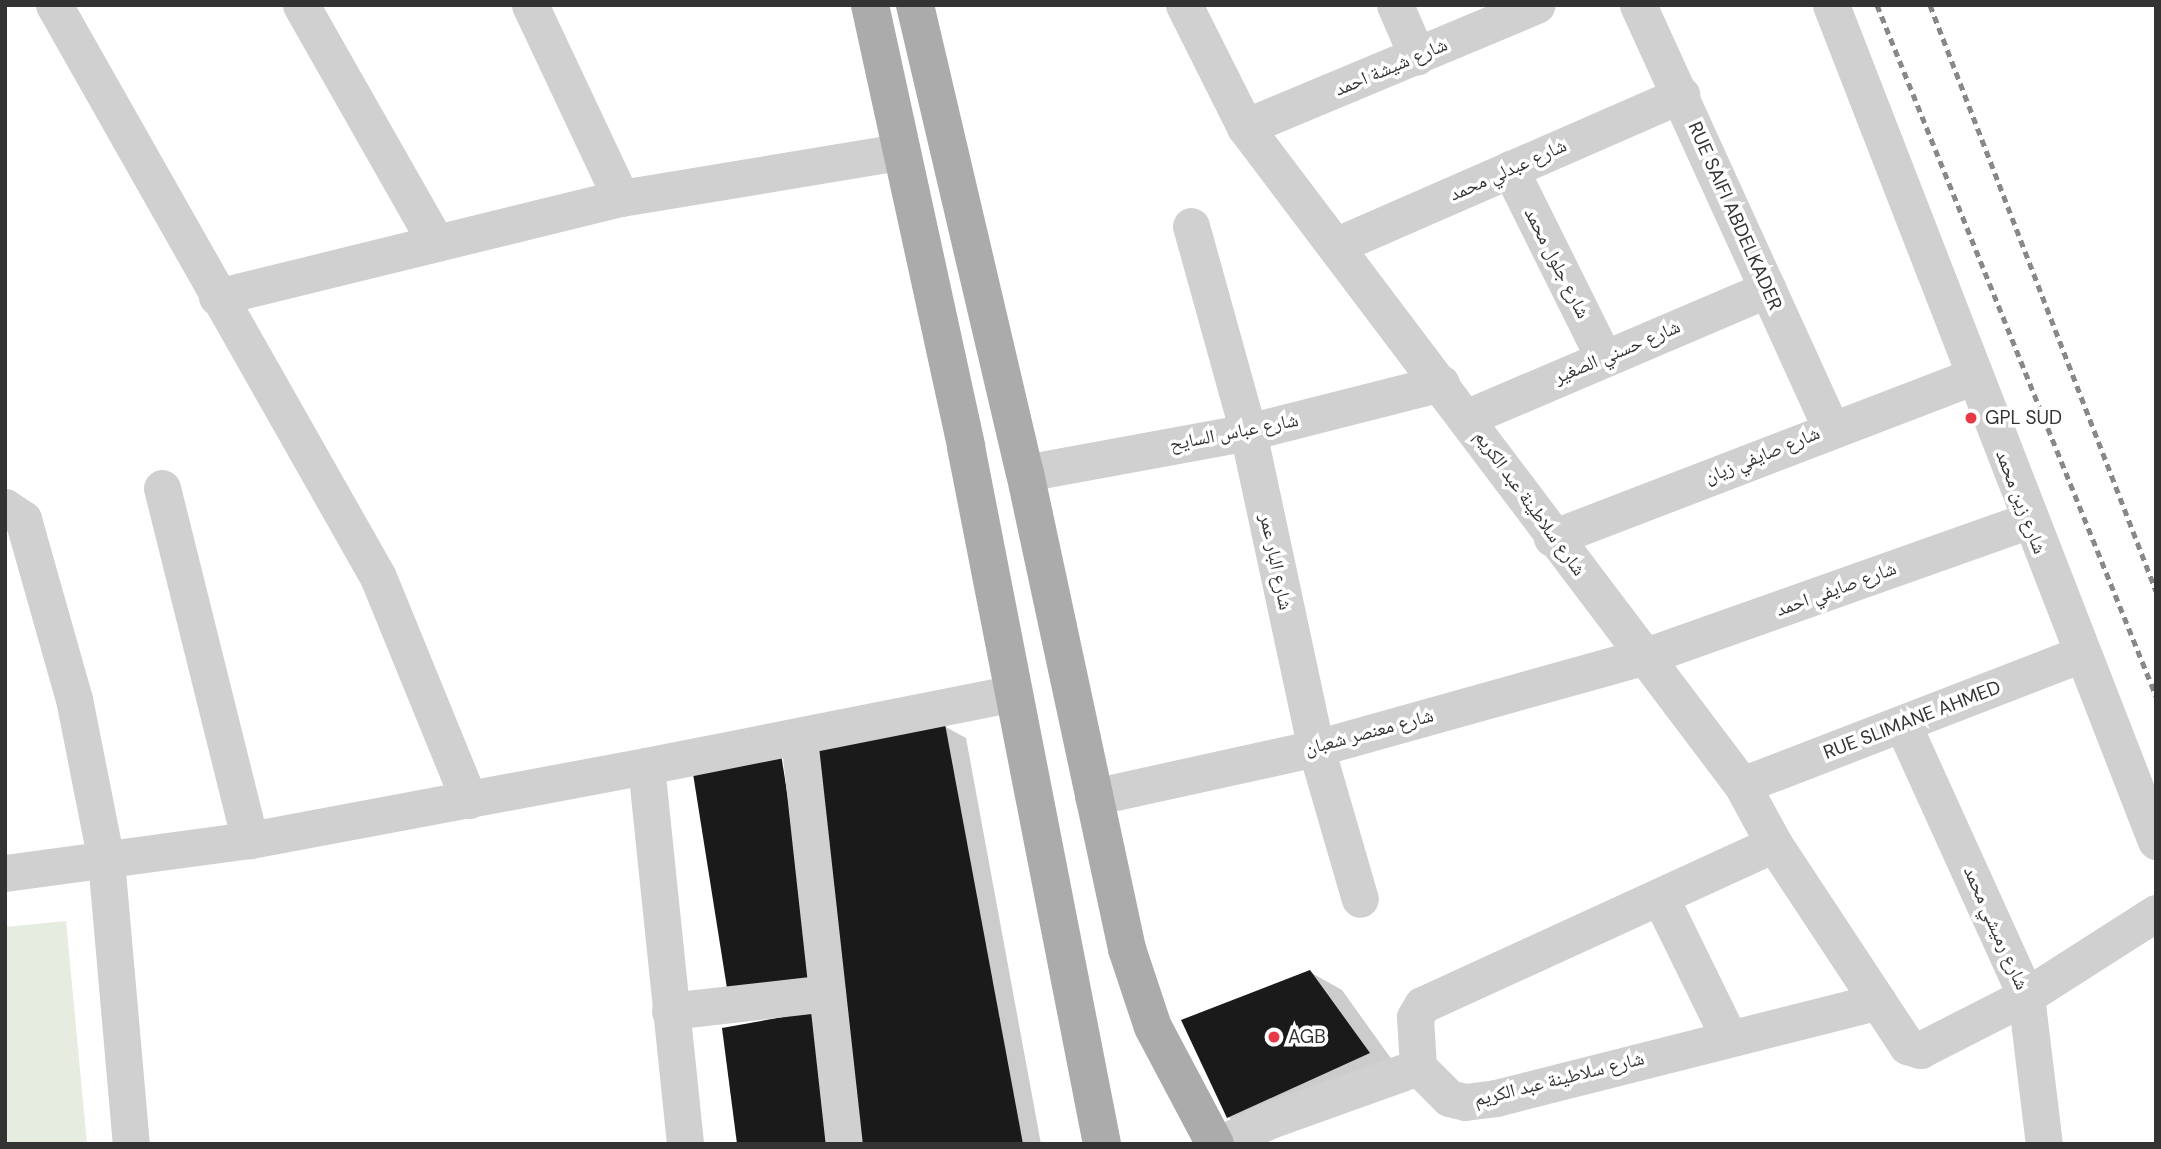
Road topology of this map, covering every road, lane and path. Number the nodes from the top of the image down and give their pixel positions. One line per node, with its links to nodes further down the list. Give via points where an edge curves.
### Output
1 (54, 5): 21 (street)
2 (301, 5): 18 (street)
3 (530, 5): 16 (street)
4 (870, 5): 14 (main road)
5 (915, 5): 28 (main road)
6 (1184, 5): 13 (street, شارع سلاطينة عبد الكريم)
7 (1395, 5): 11 (street)
8 (1537, 5): 11 (street, شارع شيشة احمد)
9 (1638, 5): 12 (street, RUE SAIFI ABDELKADER)
10 (1831, 5): 23 (street, شارع زين محمد)
11 (1417, 56): 13 (street, شارع شيشة احمد)
12 (1681, 95): 15 (street, شارع عبدلي محمد); 20 (street, RUE SAIFI ABDELKADER)
13 (1245, 127): 19 (street, شارع سلاطينة عبد الكريم)
14 (900, 152): 16 (street); 35 (main road, via 966,447)
15 (1510, 169): 19 (street, شارع عبدلي محمد); 22 (street, شارع جلول محمد)
16 (621, 198): 18 (street)
17 (1191, 226): 27 (street, شارع البار عمر)
18 (436, 243): 21 (street)
19 (1335, 246): 24 (street, شارع سلاطينة عبد الكريم)
20 (1768, 289): 22 (street, شارع حسني الصغير); 26 (street, RUE SAIFI ABDELKADER)
21 (217, 296): 42 (street, via 378,577)
22 (1603, 356): 25 (street, شارع حسني الصغير)
23 (1973, 376): 26 (street, شارع صايفي زيان); 31 (street, شارع زين محمد)
24 (1441, 383): 25 (street, شارع سلاطينة عبد الكريم); 27 (street, شارع عباس السايح)
25 (1468, 417): 32 (street, شارع سلاطينة عبد الكريم)
26 (1830, 428): 32 (street, شارع صايفي زيان)
27 (1248, 432): 28 (street, شارع عباس السايح); 38 (street, شارع البار عمر)
28 (1025, 473): 41 (main road)
29 (162, 488): 43 (street)
30 (5, 507): 46 (street, via 23,519 36,559 74,699)
31 (2028, 521): 33 (street, شارع زين محمد); 34 (street, شارع صايفي احمد)
32 (1552, 538): 34 (street, شارع سلاطينة عبد الكريم)
33 (2081, 654): 36 (street, RUE SLIMANE AHMED); 44 (street, شارع زين محمد)
34 (1643, 657): 38 (street, شارع معنصر شعبان); 40 (street, شارع سلاطينة عبد الكريم)
35 (1014, 693): 37 (street); 60 (main road)
36 (1903, 725): 40 (street, RUE SLIMANE AHMED); 52 (street, شارع رميشي محمد)
37 (799, 738): 39 (street); 51 (street)
38 (1317, 748): 41 (street, شارع معنصر شعبان); 49 (street, شارع البار عمر)
39 (646, 766): 42 (street); 54 (street)
40 (1742, 785): 45 (street, شارع سلاطينة عبد الكريم)
41 (1093, 797): 61 (main road, via 1127,949 1153,1027)
42 (469, 800): 43 (street)
43 (250, 840): 46 (street)
44 (2156, 841)
45 (1774, 844): 48 (street); 53 (street, شارع سلاطينة عبد الكريم)
46 (106, 860): 47 (street); 57 (street)
47 (5, 873)
48 (1660, 897): 55 (street); 56 (street, via 1422,1005 1415,1017)
49 (1360, 899)
50 (2156, 913): 52 (street, شارع سلاطينة عبد الكريم)
51 (827, 993): 54 (street); 59 (street)
52 (2026, 996): 53 (street, شارع سلاطينة عبد الكريم, via 1914,1050); 62 (street, شارع رميشي محمد)
53 (1878, 1001): 55 (street, شارع سلاطينة عبد الكريم)
54 (670, 1011): 58 (street)
55 (1728, 1036): 56 (street, شارع سلاطينة عبد الكريم, via 1542,1087 1465,1102 1437,1088)
56 (1419, 1067): 61 (street, via 1270,1120)
57 (131, 1144)
58 (685, 1144)
59 (844, 1144)
60 (1102, 1144)
61 (1218, 1144)
62 (2044, 1144)

